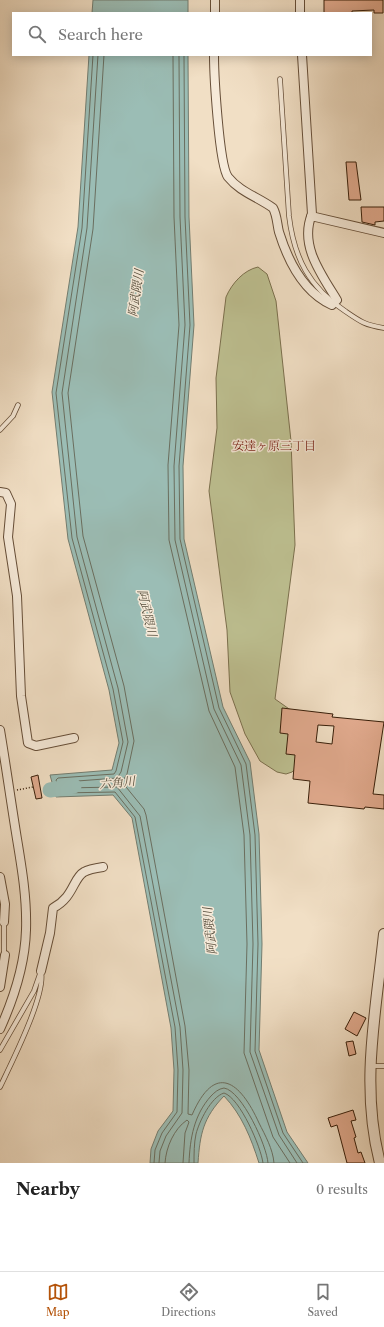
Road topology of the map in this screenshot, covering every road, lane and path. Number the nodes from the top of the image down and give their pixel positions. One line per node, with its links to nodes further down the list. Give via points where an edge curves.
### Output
1 (215, 0): 3 (street)
2 (300, 0): 4 (street)
3 (215, 12)
4 (300, 12)
5 (214, 56): 10 (street, via 224,171 239,188 273,208 285,251 294,268 321,300)
6 (302, 56): 8 (street)
7 (280, 79): 10 (lane, via 292,238 308,277)
8 (311, 216): 9 (street); 10 (street, via 307,229 309,245 318,269 336,300)
9 (384, 233)
10 (334, 304): 11 (lane, via 365,325)
11 (384, 328)
12 (18, 405): 13 (lane, via 13,416)
13 (0, 430)
14 (0, 492): 16 (street, via 6,493 11,504 8,537 17,596 21,696 28,742 36,746)
15 (0, 730): 18 (street)
16 (74, 738)
17 (33, 787): 18 (path)
18 (10, 791): 28 (street, via 23,875 26,930 22,963 14,995)
19 (103, 867): 25 (street, via 90,869 81,874 66,899 53,908)
20 (0, 877): 21 (street, via 5,904)
21 (4, 922): 23 (lane)
22 (384, 934): 27 (street)
23 (5, 954): 24 (lane); 26 (street)
24 (0, 962)
25 (41, 971): 29 (lane, via 34,991); 32 (lane, via 36,1006)
26 (0, 987)
27 (380, 1009): 30 (street)
28 (0, 1029)
29 (0, 1050)
30 (370, 1066): 31 (lane); 33 (street, via 370,1109)
31 (384, 1066)
32 (0, 1087)
33 (380, 1163)

